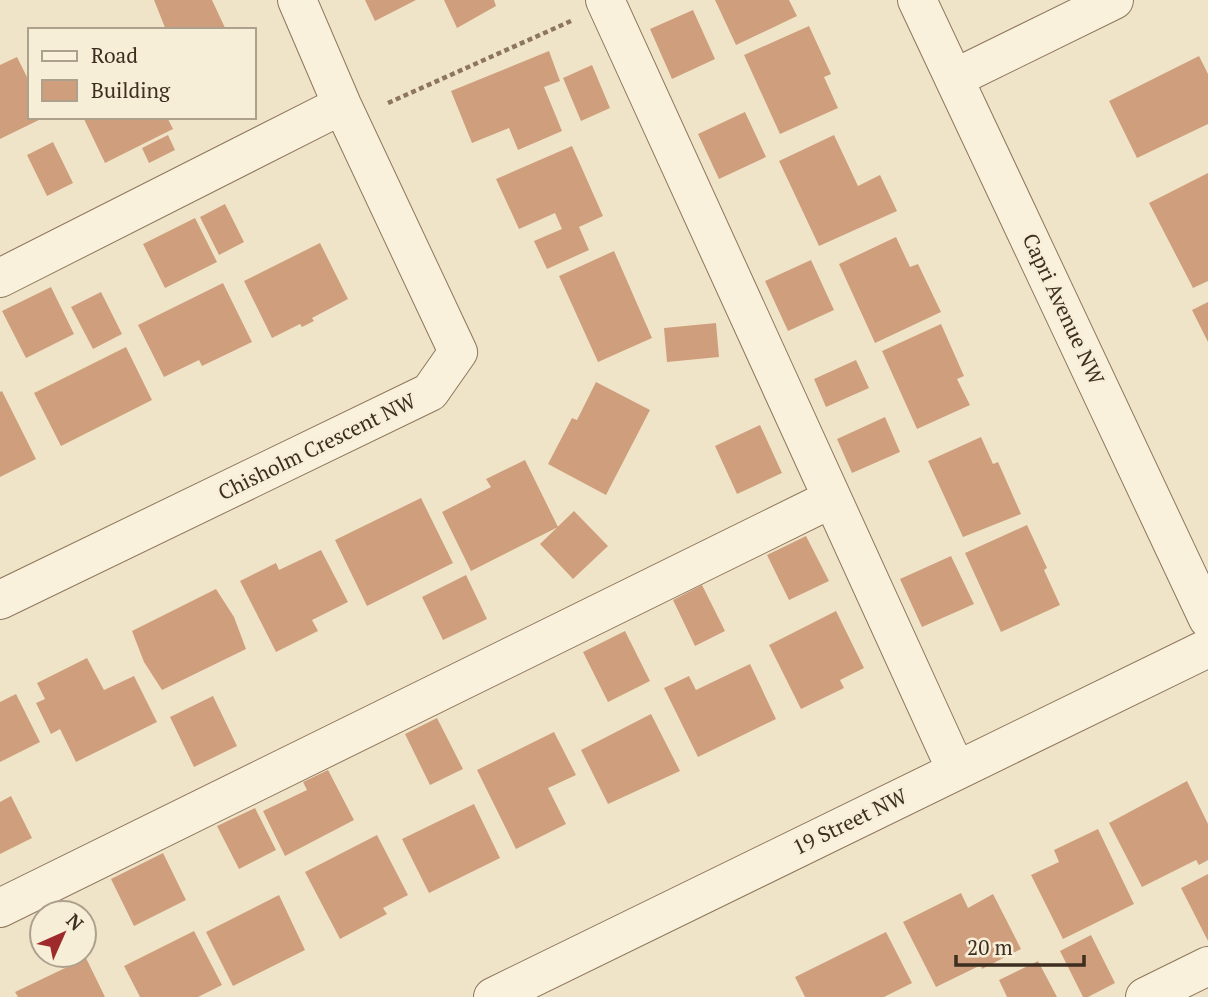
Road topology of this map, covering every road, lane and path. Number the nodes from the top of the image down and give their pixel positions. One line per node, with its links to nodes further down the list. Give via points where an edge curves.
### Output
1 (296, 0): 6 (street, Chisholm Crescent NW)
2 (917, 0): 5 (street, Capri Avenue NW)
3 (1114, 0): 5 (street)
4 (606, 2): 6 (path, via 382,106); 8 (street)
5 (955, 78): 10 (street, Capri Avenue NW)
6 (342, 105): 7 (street); 9 (street, Chisholm Crescent NW, via 458,352 430,392)
7 (0, 278)
8 (831, 499): 12 (street); 13 (street)
9 (0, 600)
10 (1208, 619)
11 (1208, 648): 12 (street, 19 Street NW)
12 (956, 770): 15 (street, 19 Street NW)
13 (0, 908)
14 (1208, 966): 16 (street)
15 (493, 997)
16 (1145, 997)

